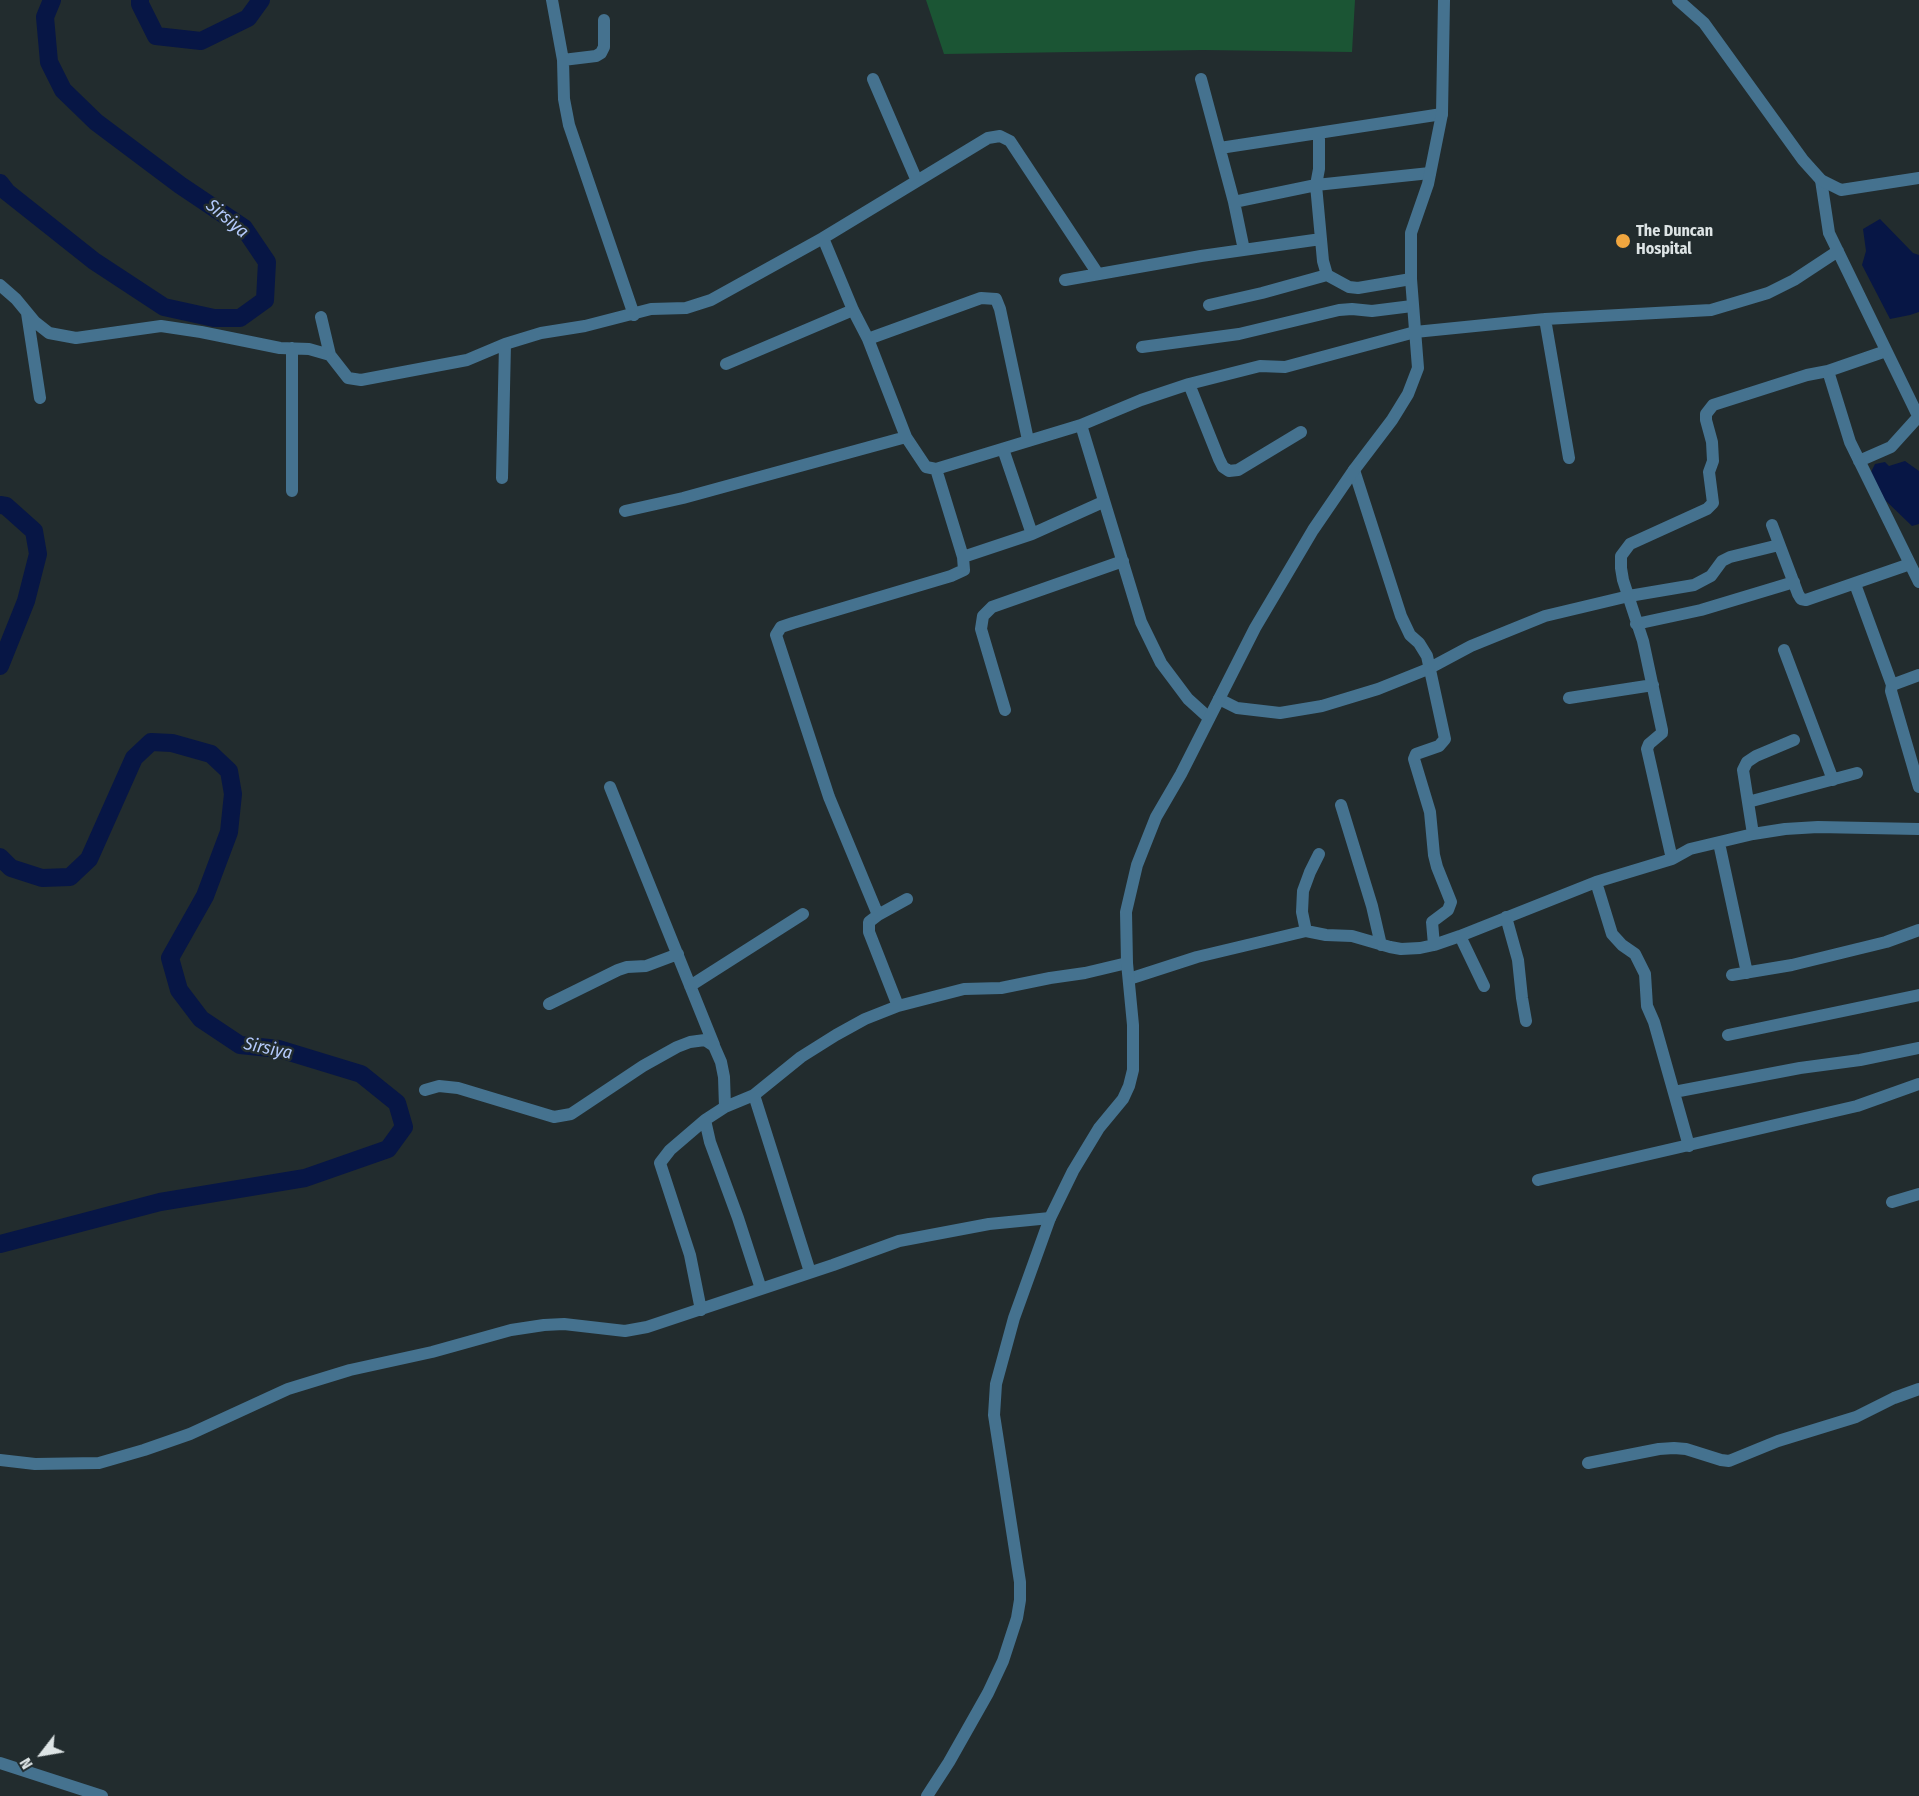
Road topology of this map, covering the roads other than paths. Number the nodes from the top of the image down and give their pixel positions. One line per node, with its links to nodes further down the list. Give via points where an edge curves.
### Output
1 (552, 0): 5 (street)
2 (1444, 0): 8 (street)
3 (1678, 0): 13 (street, via 1704,23)
4 (604, 20): 5 (street, via 601,53)
5 (563, 60): 30 (street, via 569,125)
6 (873, 79): 14 (street)
7 (1201, 79): 10 (street)
8 (1442, 114): 9 (street); 11 (street)
9 (1319, 134): 10 (street); 15 (street)
10 (1220, 148): 16 (street)
11 (1430, 173): 15 (street); 23 (street, via 1411,233)
12 (1919, 178): 13 (street, via 1841,190)
13 (1821, 180): 20 (street, via 1829,233)
14 (917, 182): 17 (street); 21 (street, via 988,138 1000,136 1010,141)
15 (1316, 185): 16 (street); 18 (street)
16 (1234, 202): 19 (street)
17 (823, 238): 28 (street); 30 (street, via 711,300 686,308 651,309)
18 (1321, 239): 19 (street); 22 (street)
19 (1244, 250): 21 (street)
20 (1838, 251): 32 (street, via 1768,293 1711,310); 38 (street)
21 (1098, 274): 24 (street)
22 (1327, 275): 23 (street, via 1358,288); 26 (street)
23 (1411, 279): 27 (street)
24 (1065, 280)
25 (0, 285): 29 (street)
26 (1209, 304)
27 (1412, 306): 33 (street); 36 (street, via 1339,310 1239,334)
28 (853, 310): 34 (street); 40 (street)
29 (27, 312): 37 (street, via 49,333 76,338 161,326); 43 (street)
30 (634, 315): 35 (street)
31 (321, 317): 39 (street)
32 (1545, 319): 33 (street); 50 (street)
33 (1415, 332): 42 (street, via 1285,367 1260,366); 53 (street, via 1418,368 1408,394)
34 (868, 339): 47 (street); 48 (street, via 981,298 996,299)
35 (505, 344): 39 (street, via 460,362 361,381 348,378); 54 (street)
36 (1142, 347)
37 (292, 348): 39 (street); 55 (street)
38 (1886, 351): 41 (street); 44 (street)
39 (330, 355)
40 (726, 364)
41 (1828, 371): 51 (street); 67 (street, via 1713,405 1708,410 1713,503 1626,548 1621,568)
42 (1189, 384): 45 (street); 46 (street, via 1219,459 1229,471 1238,470)
43 (40, 398)
44 (1919, 417): 51 (street, via 1891,447)
45 (1081, 425): 48 (street); 56 (street)
46 (1301, 432)
47 (906, 438): 52 (street, via 926,467); 57 (street)
48 (1028, 440): 49 (street)
49 (1003, 449): 52 (street); 59 (street)
50 (1569, 458)
51 (1859, 461): 63 (street)
52 (936, 469): 61 (street)
53 (1354, 470): 70 (street, via 1401,616 1427,656); 75 (street, via 1255,628)
54 (502, 478)
55 (292, 491)
56 (1103, 502): 59 (street); 62 (street)
57 (625, 511)
58 (1772, 525): 60 (street)
59 (1032, 534): 61 (street)
60 (1779, 545): 64 (street); 67 (street, via 1730,557 1711,576 1694,585)
61 (963, 557): 93 (street, via 964,570 951,576 793,622 781,627 776,635 829,797)
62 (1123, 561): 76 (street, via 992,607 983,616 981,628); 77 (street, via 1142,622 1161,663 1188,699)
63 (1910, 564): 65 (street); 66 (street)
64 (1794, 582): 66 (street, via 1801,599 1806,600); 68 (street, via 1701,610)
65 (1919, 582)
66 (1855, 584): 73 (street)
67 (1629, 596): 68 (street); 70 (street, via 1545,616 1471,646)
68 (1636, 624): 72 (street)
69 (1784, 650): 80 (street)
70 (1428, 669): 75 (street, via 1378,689 1299,711 1237,708); 99 (street, via 1445,739 1439,746 1416,754 1414,759 1430,812 1437,867 1451,902 1448,910 1432,922)
71 (1919, 675): 73 (street)
72 (1653, 685): 74 (street); 89 (street, via 1662,733 1647,749)
73 (1893, 685): 81 (street, via 1893,704)
74 (1569, 698)
75 (1219, 699): 77 (street)
76 (1005, 710)
77 (1209, 718): 101 (street, via 1155,817 1137,865 1126,912)
78 (1794, 740): 83 (street, via 1747,762 1743,770)
79 (1857, 773): 80 (street)
80 (1833, 780): 83 (street)
81 (1919, 785)
82 (610, 788): 100 (street)
83 (1748, 802): 86 (street)
84 (1341, 805): 98 (street)
85 (1919, 829): 86 (street, via 1818,827)
86 (1754, 834): 87 (street)
87 (1719, 843): 89 (street, via 1690,849); 102 (street)
88 (1319, 854): 96 (street, via 1303,891)
89 (1672, 860): 90 (street)
90 (1596, 882): 94 (street); 116 (street, via 1612,934 1635,954 1645,974 1647,1006)
91 (907, 899): 93 (street)
92 (803, 914): 105 (street)
93 (878, 915): 109 (street, via 868,922 869,932)
94 (1506, 917): 97 (street); 110 (street, via 1518,960)
95 (1919, 930): 102 (street, via 1886,942)
96 (1306, 931): 98 (street, via 1352,936); 104 (street, via 1197,957)
97 (1460, 936): 99 (street); 106 (street)
98 (1381, 945): 99 (street, via 1401,949)
99 (1434, 945)
100 (678, 954): 105 (street); 108 (street, via 646,966 618,970)
101 (1127, 963): 104 (street); 109 (street, via 1001,988 964,989)
102 (1747, 973): 103 (street)
103 (1732, 975)
104 (1130, 978): 124 (street, via 1133,1070 1129,1086 1073,1171)
105 (690, 986): 112 (street)
106 (1485, 986)
107 (1919, 995): 111 (street)
108 (549, 1004)
109 (898, 1006): 117 (street, via 836,1035)
110 (1526, 1022)
111 (1728, 1035)
112 (714, 1046): 115 (street, via 705,1040 677,1047 571,1114 554,1117 458,1088 439,1086); 118 (street, via 724,1077)
113 (1919, 1048): 116 (street)
114 (1919, 1084): 120 (street, via 1857,1106)
115 (425, 1090)
116 (1674, 1092): 120 (street)
117 (753, 1095): 118 (street); 125 (street)
118 (725, 1107): 119 (street)
119 (705, 1120): 126 (street); 127 (street, via 660,1163 690,1255)
120 (1689, 1146): 121 (street)
121 (1538, 1180)
122 (1919, 1194): 123 (street)
123 (1892, 1202)
124 (1050, 1218): 125 (street, via 989,1224 899,1241); 133 (street, via 1014,1318 996,1384 994,1415 1020,1582 1017,1618 988,1693)
125 (810, 1272): 126 (street)
126 (761, 1289): 127 (street)
127 (701, 1310): 129 (street, via 625,1330 564,1324 511,1330 350,1370 288,1389 190,1434 99,1463)
128 (1919, 1389): 130 (street, via 1856,1417 1729,1461 1674,1448)
129 (0, 1460)
130 (1588, 1463)
131 (0, 1763): 132 (street)
132 (102, 1796)
133 (927, 1796)

